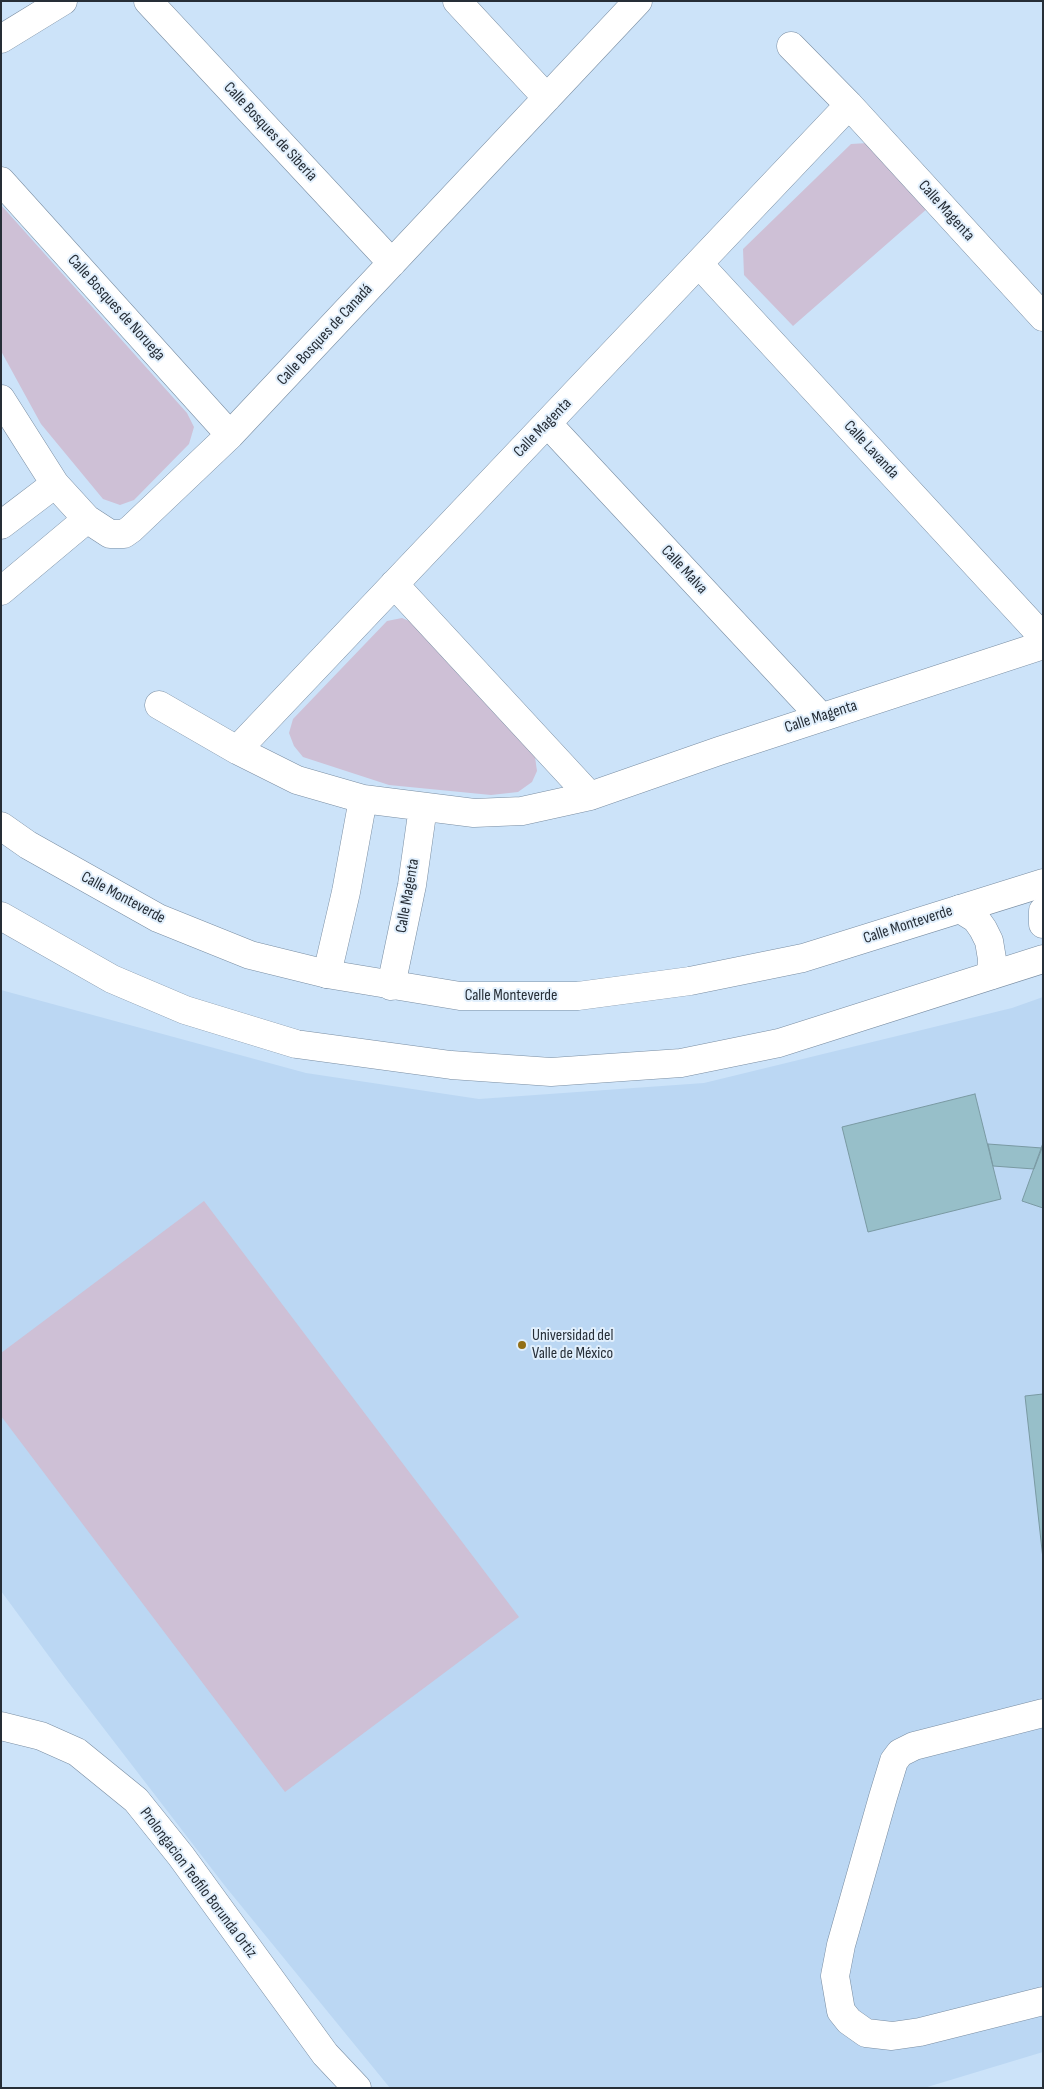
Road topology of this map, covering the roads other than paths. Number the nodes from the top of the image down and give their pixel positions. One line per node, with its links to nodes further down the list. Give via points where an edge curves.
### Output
1 (64, 1): 5 (street)
2 (148, 1): 10 (street, Calle Bosques de Siberia)
3 (457, 1): 7 (street)
4 (638, 1): 7 (street, Calle Bosques de Canadá)
5 (1, 39)
6 (791, 46): 8 (street, Calle Magenta)
7 (547, 98): 10 (street, Calle Bosques de Canadá)
8 (849, 105): 11 (street, Calle Magenta); 12 (street, Calle Magenta)
9 (1, 181): 15 (street, Calle Bosques de Noruega)
10 (392, 263): 15 (street, Calle Bosques de Canadá)
11 (699, 264): 14 (street, Calle Magenta); 21 (street, Calle Lavanda)
12 (1043, 317)
13 (1, 399): 16 (street, Calle Bosques de Canadá)
14 (547, 423): 19 (street, Calle Magenta); 24 (street, Calle Malva)
15 (230, 435): 17 (street, Calle Bosques de Canadá, via 124,534 110,534)
16 (55, 484): 17 (street, Calle Bosques de Canadá); 18 (street)
17 (87, 520): 20 (street)
18 (1, 525)
19 (394, 584): 25 (street, Calle Magenta); 26 (street)
20 (1, 591)
21 (1043, 636)
22 (1043, 645): 24 (street, Calle Magenta)
23 (158, 705): 25 (street, Calle Magenta)
24 (821, 717): 26 (street, Calle Magenta)
25 (237, 750): 27 (street, Calle Magenta, via 297,780)
26 (590, 796): 28 (street, Calle Magenta, via 522,811 474,813)
27 (363, 799): 28 (street, Calle Magenta); 36 (street)
28 (423, 806): 38 (street, Calle Magenta, via 412,885)
29 (1, 826): 36 (street, Calle Monteverde, via 28,845 158,918 250,955)
30 (1043, 883): 31 (street, Calle Monteverde)
31 (960, 909): 37 (street, via 976,919 989,941); 38 (street, Calle Monteverde, via 804,958 690,981 578,996 460,996)
32 (1043, 911): 34 (street)
33 (1, 916): 37 (street, via 121,983 185,1010 296,1044 451,1065 550,1072 681,1063 779,1043)
34 (1043, 924)
35 (1043, 959): 37 (street)
36 (327, 974): 38 (street, Calle Monteverde)
37 (991, 975)
38 (391, 986)
39 (1043, 1714): 41 (street, via 914,1746 900,1753 894,1761 883,1797 835,1976 842,2011 848,2021 866,2033 892,2036 920,2032)
40 (1, 1726): 42 (street, Prolongacion Teofilo Borunda Ortiz, via 41,1736 77,1752 136,1800 182,1856 325,2054)
41 (1043, 2001)
42 (358, 2088)

